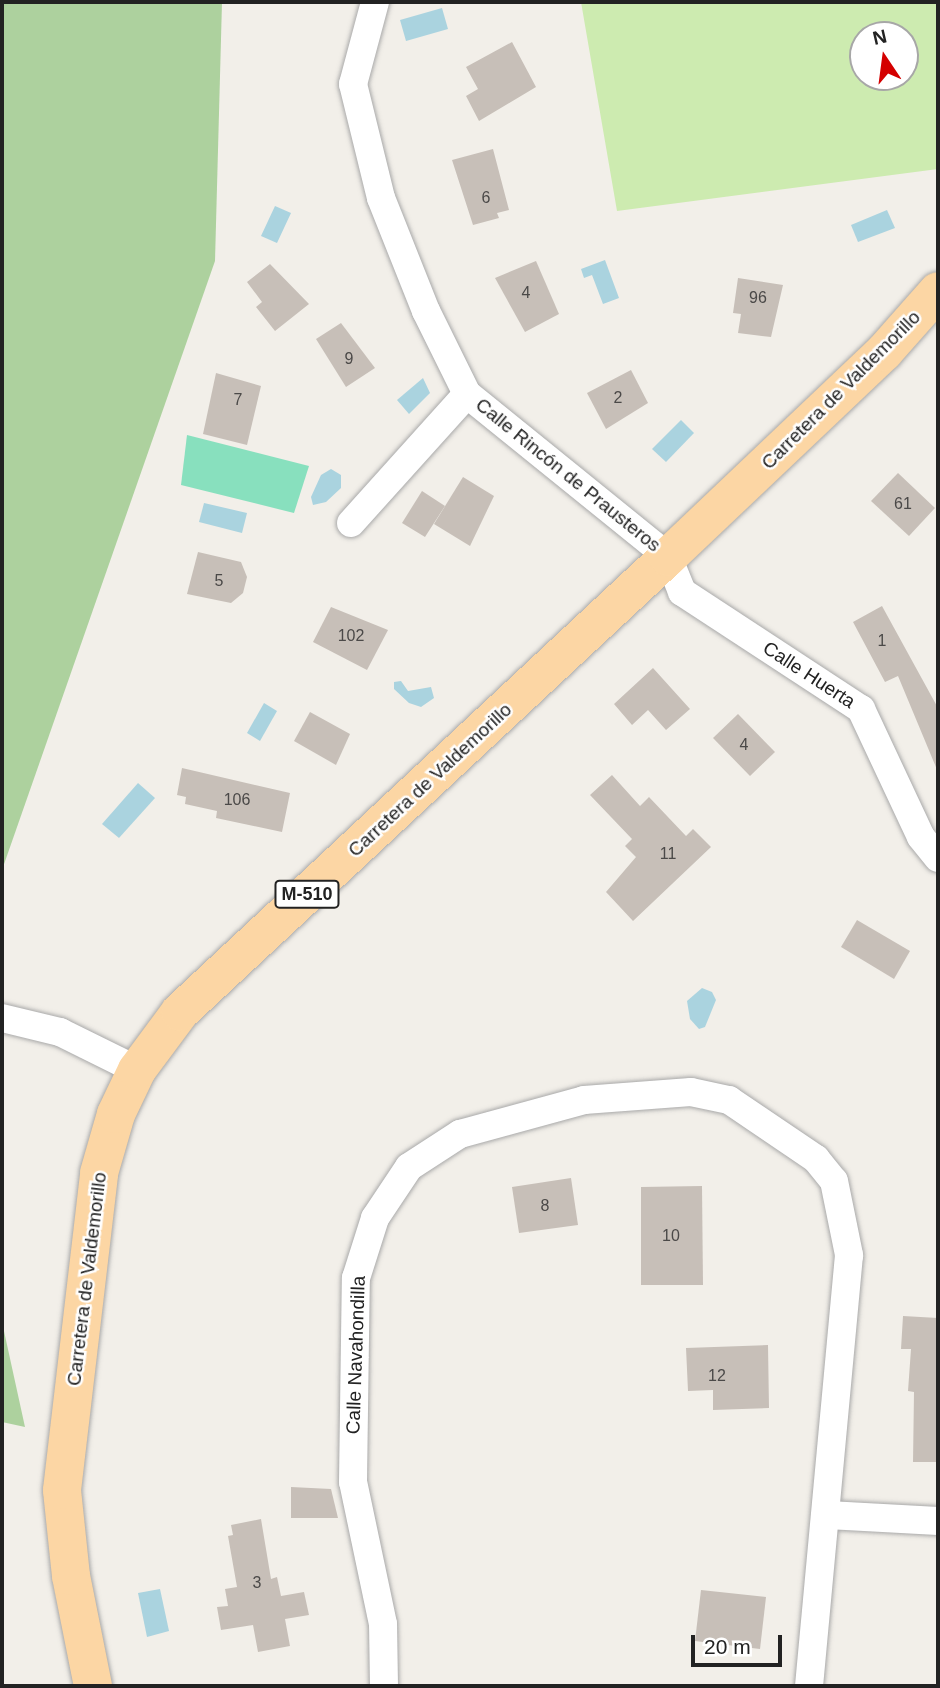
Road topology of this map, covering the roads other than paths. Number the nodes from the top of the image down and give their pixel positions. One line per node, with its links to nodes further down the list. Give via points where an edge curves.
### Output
1 (375, 2): 3 (street, Calle Rincón de Prausteros, via 354,84 381,198 426,311)
2 (938, 291): 5 (main road, Carretera de Valdemorillo / M-510, via 884,352)
3 (467, 394): 4 (street, Calle Rincón de Prausteros); 5 (street, Calle Rincón de Prausteros)
4 (351, 523)
5 (668, 557): 6 (street, Calle Huerta, via 682,592 861,709 921,836); 8 (main road, Carretera de Valdemorillo / M-510, via 180,1012)
6 (938, 858)
7 (2, 1018): 8 (street, via 60,1032)
8 (136, 1070): 11 (main road, Carretera de Valdemorillo / M-510, via 116,1114 99,1172 62,1490 71,1576)
9 (828, 1515): 10 (street); 12 (street, Calle Navahondilla, via 849,1255 834,1181 816,1159 729,1100 691,1092 584,1100 460,1134 409,1167 374,1218 356,1278 353,1482 383,1624); 13 (street, Calle Navahondilla)
10 (938, 1521)
11 (93, 1686)
12 (384, 1686)
13 (809, 1686)

